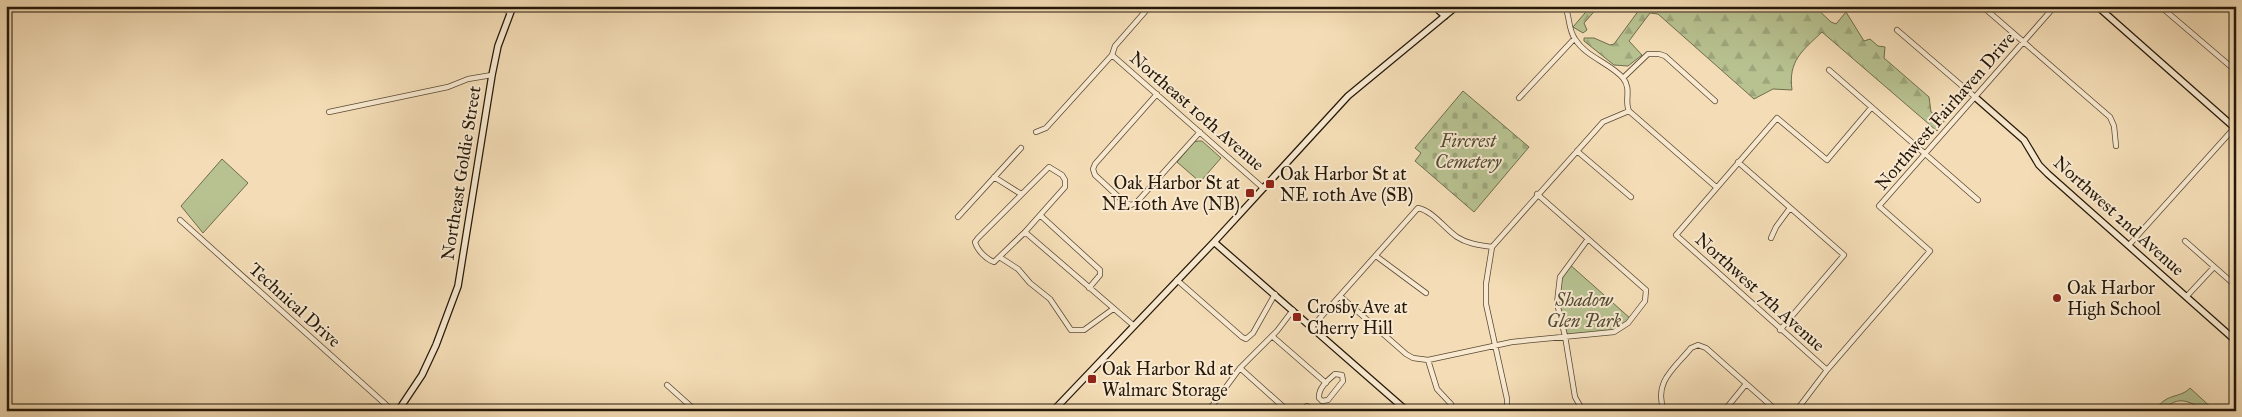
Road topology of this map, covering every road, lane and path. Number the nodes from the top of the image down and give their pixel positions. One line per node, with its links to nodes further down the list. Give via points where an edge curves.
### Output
1 (501, 6): 11 (street)
2 (513, 6): 11 (street, Northeast Goldie Street)
3 (1150, 6): 16 (street, via 1115,46)
4 (1434, 6): 12 (street)
5 (1457, 6): 12 (street)
6 (1565, 6): 14 (street)
7 (1982, 6): 15 (street)
8 (2055, 6): 15 (street, Northwest Fairhaven Drive)
9 (2096, 6): 28 (street)
10 (2160, 6): 18 (street)
11 (510, 13): 19 (street, Northeast Goldie Street)
12 (1445, 16): 38 (street, via 1348,96)
13 (1897, 30): 22 (street, Northwest 2nd Avenue)
14 (1574, 39): 20 (street); 23 (street)
15 (2023, 42): 22 (street, Northwest Fairhaven Drive); 31 (street, via 2110,118)
16 (1112, 55): 21 (street, Northeast 10th Avenue); 29 (street, via 1046,128)
17 (1828, 70): 25 (street)
18 (2236, 71)
19 (492, 75): 26 (street); 81 (street, Northeast Goldie Street, via 458,286 422,375)
20 (1623, 78): 24 (street, via 1648,54 1659,54); 27 (street, via 1628,88)
21 (1157, 94): 30 (street, Northeast 10th Avenue); 30 (street, via 1093,169 1094,175 1125,203 1136,203)
22 (1975, 96): 34 (street, Northwest Fairhaven Drive); 52 (street, Northwest 2nd Avenue, via 2024,140 2042,168)
23 (1519, 98)
24 (1716, 101)
25 (1871, 108): 34 (street); 35 (street, via 1827,160 1777,118)
26 (329, 112)
27 (1629, 112): 33 (street, via 1603,122); 37 (street)
28 (2235, 128): 52 (street)
29 (1036, 132)
30 (1200, 132): 38 (street, Northeast 10th Avenue)
31 (2116, 146)
32 (1021, 148): 36 (street)
33 (1577, 151): 40 (street); 41 (street)
34 (1925, 153): 42 (street); 75 (street, Northwest Fairhaven Drive, via 1879,206 1930,251)
35 (1738, 162): 37 (street); 43 (street)
36 (994, 177): 39 (street); 45 (street)
37 (1716, 187): 68 (street, Northwest 7th Avenue, via 1676,235)
38 (1263, 188): 51 (street)
39 (1021, 194): 44 (street, via 1049,167 1062,175 1065,187); 55 (street, via 975,242 990,261)
40 (1537, 194): 49 (street); 53 (street)
41 (1631, 196)
42 (1978, 200)
43 (1790, 208): 48 (street); 68 (street, via 1844,255)
44 (1040, 215): 47 (street); 59 (street, via 1100,270 1100,275)
45 (958, 216)
46 (180, 220): 80 (street, Technical Drive)
47 (1025, 232): 55 (street); 59 (street)
48 (1772, 238)
49 (1588, 239): 70 (street, via 1560,277 1557,303); 70 (street, via 1646,290 1647,296 1628,323 1614,332)
50 (2185, 241): 56 (street)
51 (1214, 242): 57 (street); 61 (street)
52 (2129, 245): 63 (street, Northwest 2nd Avenue)
53 (1492, 247): 54 (street, via 1463,240 1418,208); 72 (street, via 1486,304)
54 (1376, 256): 60 (street); 62 (street)
55 (1001, 258): 64 (street, via 1050,300 1071,330 1084,330)
56 (2214, 267): 58 (street); 63 (street)
57 (1177, 280): 61 (street, via 1246,339); 66 (street)
58 (2236, 286)
59 (1089, 288): 64 (street)
60 (1426, 293)
61 (1275, 294): 65 (street)
62 (1340, 296): 67 (street); 73 (street, via 1406,354)
63 (2187, 296): 71 (street, Northwest 2nd Avenue)
64 (1113, 309): 66 (street)
65 (1293, 310): 67 (street); 69 (street)
66 (1133, 324): 83 (street)
67 (1312, 327): 88 (street)
68 (1780, 330): 75 (street, Northwest 7th Avenue)
69 (1272, 336): 74 (street); 76 (street)
70 (1565, 336): 72 (street); 90 (street, via 1575,397)
71 (2236, 340)
72 (1494, 345): 73 (street); 89 (street)
73 (1428, 360): 79 (street, via 1437,390)
74 (1240, 368): 84 (street, via 1212,406); 85 (street)
75 (1826, 370): 94 (street, Northwest Fairhaven Drive)
76 (1326, 383): 76 (street, via 1319,394 1322,401 1328,400 1344,381 1340,374 1336,374)
77 (1746, 384): 91 (street, via 1706,348 1694,346 1664,380 1660,389); 92 (street); 93 (street)
78 (667, 385): 82 (street)
79 (1450, 404)
80 (393, 411)
81 (398, 411)
82 (696, 411)
83 (1052, 411)
84 (1212, 411)
85 (1288, 411)
86 (1300, 411): 87 (street, via 1307,406)
87 (1313, 411)
88 (1407, 411)
89 (1507, 411)
90 (1583, 411)
91 (1664, 411)
92 (1724, 411)
93 (1777, 411)
94 (1796, 411)

